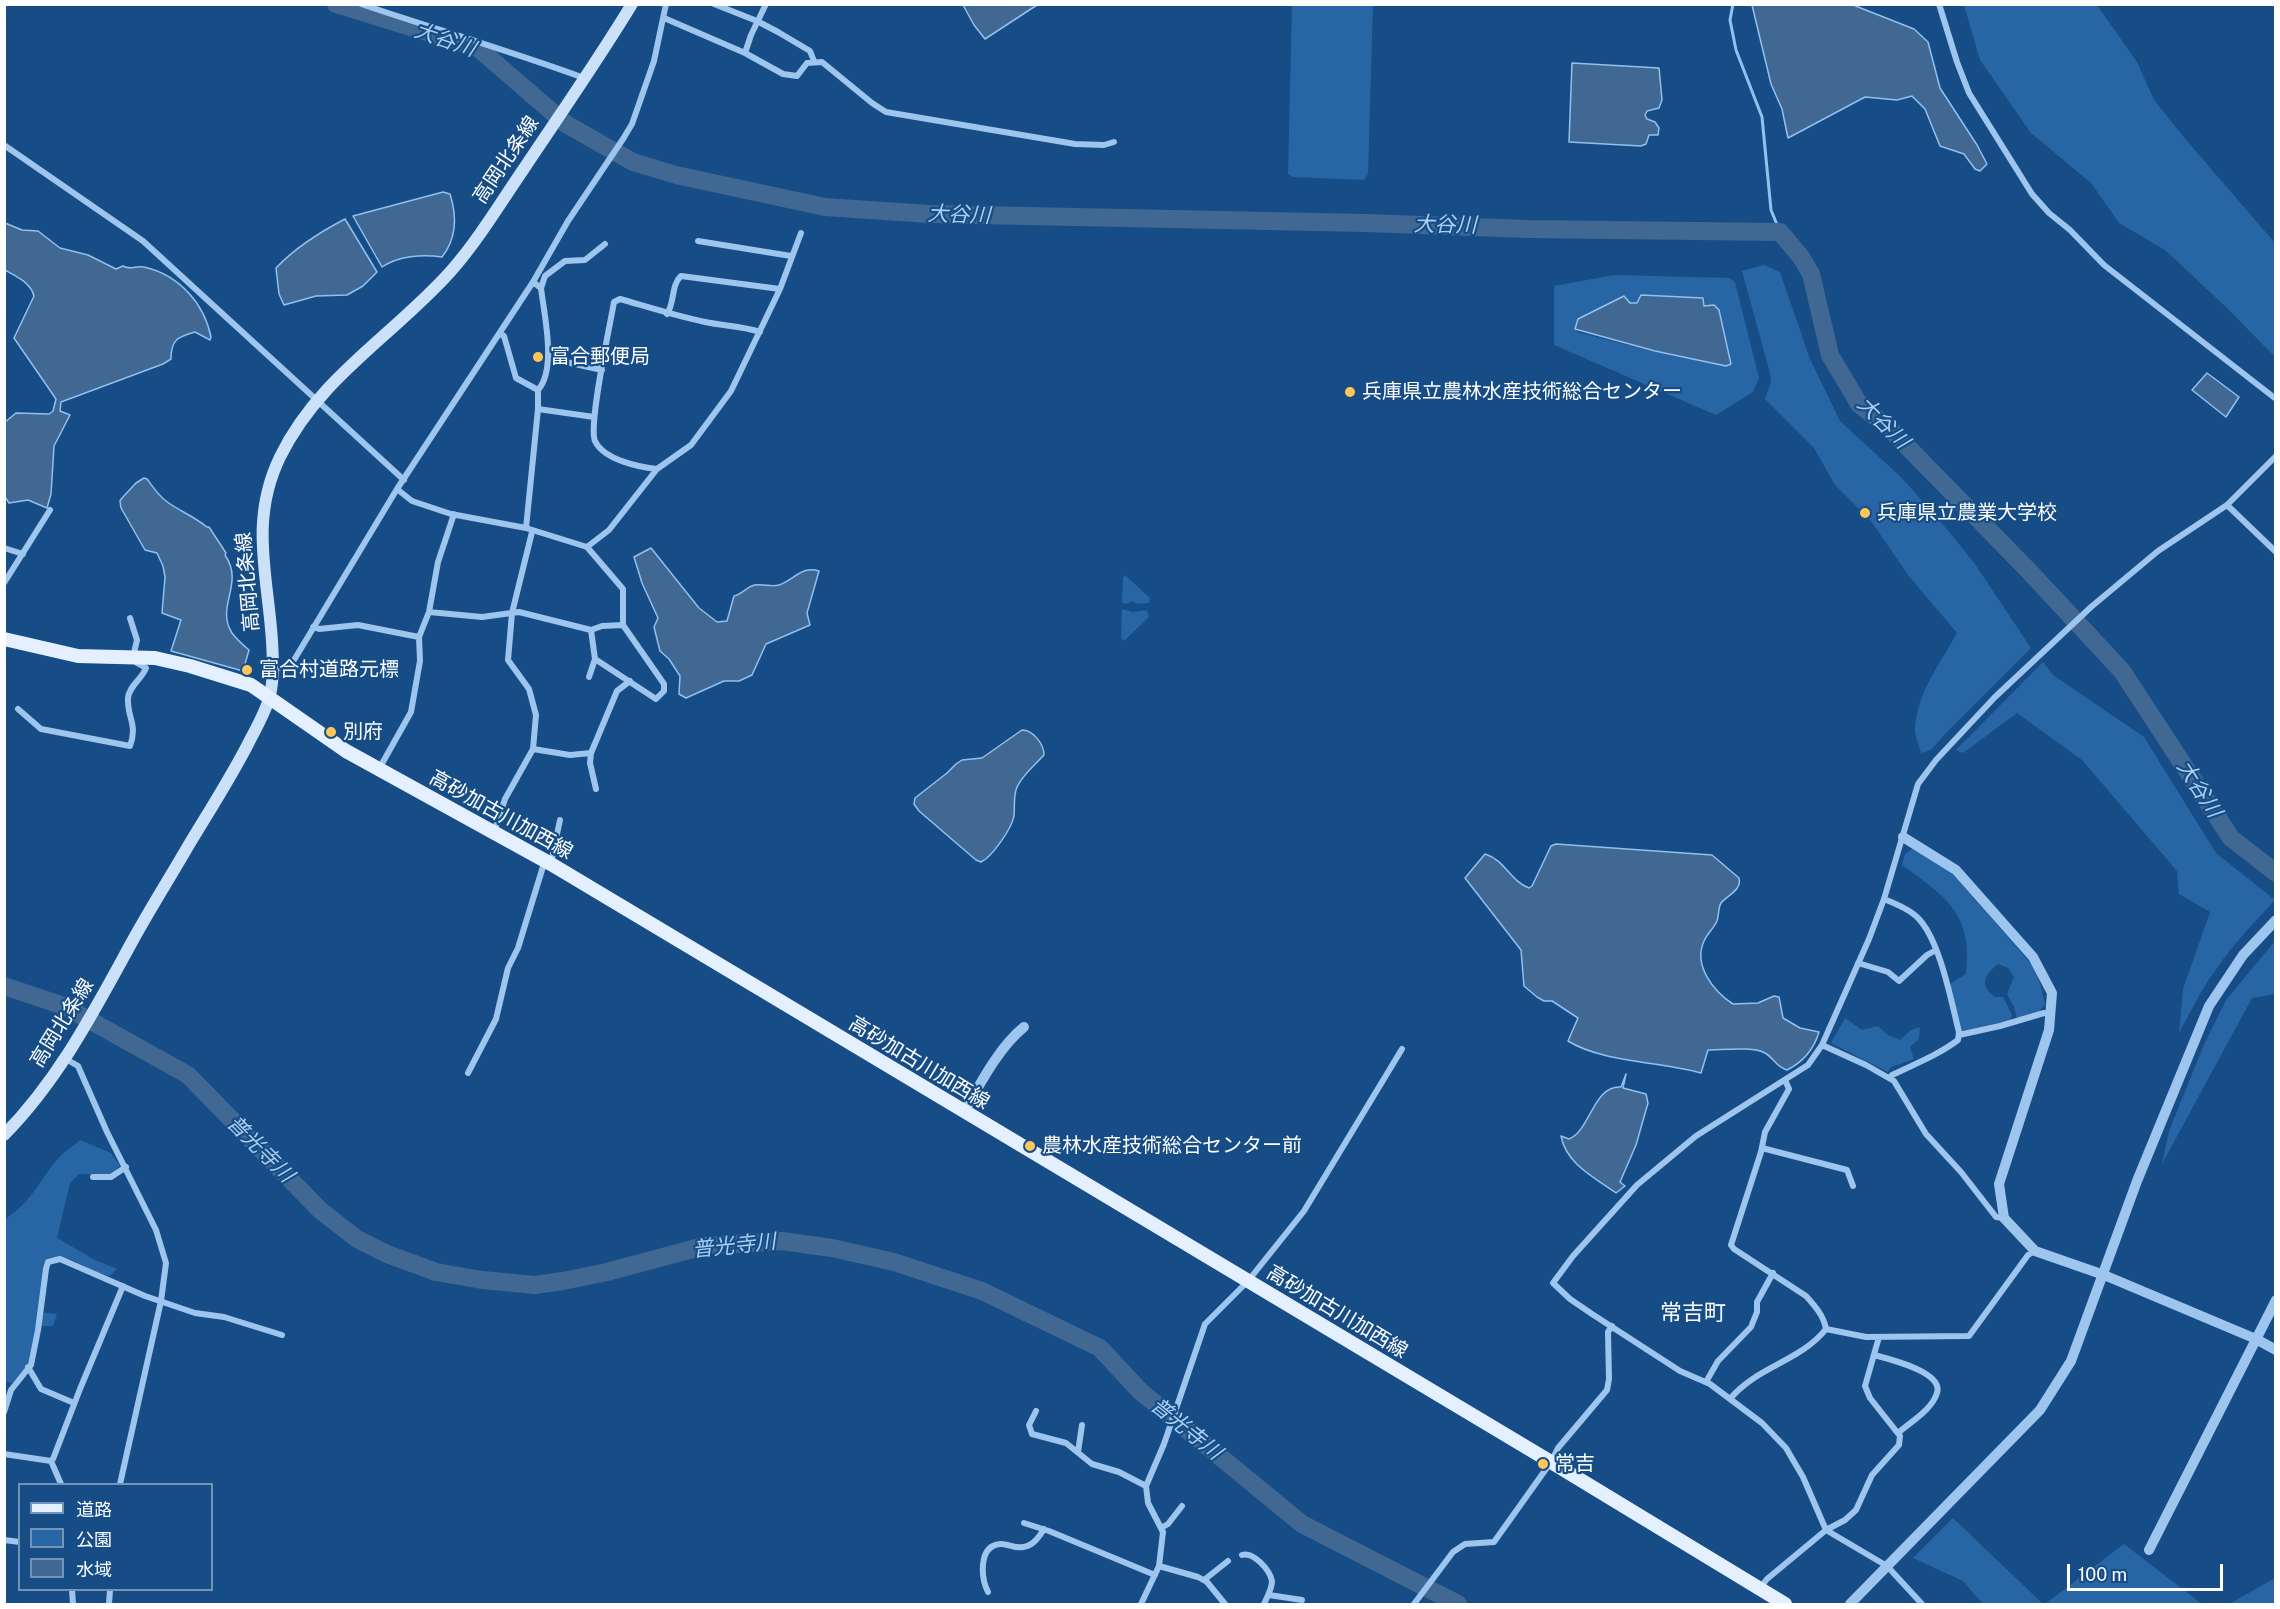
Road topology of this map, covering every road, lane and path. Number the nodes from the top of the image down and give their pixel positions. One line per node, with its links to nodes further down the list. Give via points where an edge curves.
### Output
1 (361, 4): 11 (street)
2 (632, 4): 11 (main road, 高岡北条線)
3 (666, 4): 7 (street)
4 (714, 4): 8 (street)
5 (766, 4): 8 (street)
6 (1939, 4): 27 (street, via 1969,93 2032,194 2104,264)
7 (664, 18): 9 (street); 18 (street, via 632,124)
8 (757, 21): 9 (street); 10 (street, via 810,51)
9 (745, 53): 10 (street, via 783,74 797,76 807,63)
10 (814, 61): 12 (street, via 822,62 886,112 1075,144)
11 (584, 78): 28 (main road, 高岡北条線, via 453,268)
12 (1114, 142)
13 (4, 145): 28 (street, via 143,241)
14 (801, 233): 17 (street)
15 (698, 241): 17 (street)
16 (605, 244): 19 (street, via 585,260 565,261 545,276)
17 (791, 256): 20 (street)
18 (533, 282): 19 (street); 23 (street)
19 (541, 288): 24 (street)
20 (780, 289): 21 (street, via 681,276); 22 (street)
21 (667, 314): 22 (street); 25 (street, via 620,299 614,302)
22 (760, 332): 32 (street, via 731,391 691,445)
23 (500, 334): 26 (street, via 504,336 516,378); 33 (street)
24 (548, 358): 25 (street); 26 (street)
25 (602, 370): 30 (street)
26 (538, 390): 29 (street)
27 (2276, 399)
28 (316, 401): 33 (street); 54 (main road, 高岡北条線, via 273,472 264,506 262,559)
29 (538, 409): 30 (street); 38 (street)
30 (594, 417): 32 (street, via 595,440 604,451 636,466)
31 (2276, 456): 35 (street)
32 (657, 469): 39 (street, via 609,530)
33 (404, 480): 34 (street)
34 (398, 489): 37 (street, via 412,501); 48 (street)
35 (2227, 506): 41 (street); 65 (street, via 2158,551 2088,609 1995,697 1918,784)
36 (50, 510): 42 (street)
37 (454, 514): 38 (street); 44 (street, via 438,562)
38 (529, 530): 39 (street); 45 (street)
39 (588, 547): 47 (street, via 623,589)
40 (4, 548): 42 (street)
41 (2276, 552)
42 (23, 554): 43 (street)
43 (4, 583)
44 (429, 612): 45 (street, via 482,617); 50 (street)
45 (512, 613): 49 (street); 59 (street, via 508,660 529,689 536,715)
46 (130, 618): 52 (street, via 136,640)
47 (623, 625): 49 (street); 56 (street, via 664,684 664,691 656,699)
48 (313, 627): 50 (street, via 358,625); 54 (street, via 291,664)
49 (591, 630): 53 (street)
50 (419, 637): 61 (street, via 420,661 411,712)
51 (4, 639): 52 (main road, 高砂加古川加西線, via 78,656)
52 (133, 657): 57 (main road, 高砂加古川加西線, via 199,669 251,685); 58 (street, via 146,668 128,698 135,729 130,746 41,729)
53 (596, 659): 55 (street); 56 (street)
54 (273, 669): 57 (main road, 高岡北条線)
55 (589, 677)
56 (630, 681): 60 (street, via 617,691)
57 (270, 696): 61 (main road, 高砂加古川加西線, via 320,734); 76 (main road, 高岡北条線, via 242,755)
58 (18, 709)
59 (533, 749): 60 (street, via 570,755); 64 (street, via 505,799)
60 (591, 753): 62 (street)
61 (379, 770): 64 (main road, 高砂加古川加西線)
62 (596, 789)
63 (560, 820): 66 (street)
64 (494, 832): 66 (main road, 高砂加古川加西線)
65 (1903, 837): 67 (street); 71 (street, via 1956,870 2033,957 2052,993)
66 (548, 862): 77 (street, via 508,968 496,1018); 80 (main road, 高砂加古川加西線)
67 (1884, 899): 69 (street, via 1916,914); 70 (street)
68 (2276, 920): 89 (street, via 2243,955 2209,1006 2137,1181)
69 (1936, 950): 70 (street, via 1899,981 1888,972); 73 (street)
70 (1858, 963): 74 (street)
71 (2050, 1014): 73 (street); 86 (street, via 2049,1030 2000,1184)
72 (1024, 1027): 80 (street, via 982,1080)
73 (1959, 1035): 78 (street, via 1949,1047)
74 (1822, 1045): 78 (street); 79 (street, via 1808,1065)
75 (1402, 1049): 90 (street, via 1304,1211)
76 (66, 1059): 81 (main road, 高岡北条線); 83 (street, via 78,1066)
77 (468, 1073)
78 (1889, 1078): 86 (street, via 1926,1134 1996,1217)
79 (1785, 1080): 82 (street, via 1789,1089 1771,1119); 94 (street, via 1696,1136 1637,1185 1552,1283)
80 (964, 1112): 90 (main road, 高砂加古川加西線)
81 (4, 1135)
82 (1762, 1148): 85 (street, via 1847,1170); 88 (street, via 1731,1245)
83 (126, 1167): 84 (street, via 111,1177); 93 (street, via 162,1247 166,1263)
84 (93, 1177)
85 (1853, 1186)
86 (2004, 1218): 87 (street)
87 (2035, 1251): 89 (street); 97 (street, via 2028,1255 1969,1336)
88 (1773, 1273): 95 (street, via 1815,1305); 102 (street, via 1757,1302 1751,1327 1718,1361)
89 (2104, 1275): 98 (street); 126 (street, via 2071,1362 2047,1400)
90 (1248, 1281): 113 (main road, 高砂加古川加西線); 116 (street, via 1205,1324)
91 (123, 1286): 93 (street); 101 (street, via 60,1259 48,1262); 105 (street)
92 (2276, 1300): 98 (street)
93 (161, 1301): 96 (street); 115 (street)
94 (1612, 1326): 102 (street, via 1680,1371); 113 (street, via 1608,1332 1607,1390 1558,1448)
95 (1826, 1329): 97 (street); 104 (street, via 1810,1346 1750,1380)
96 (282, 1335)
97 (1879, 1337): 100 (street)
98 (2256, 1339): 99 (street); 122 (street)
99 (2276, 1350)
100 (1874, 1355): 109 (street, via 1865,1386); 109 (street, via 1902,1362 1933,1377 1938,1386 1928,1408)
101 (28, 1367): 103 (street); 105 (street, via 41,1389)
102 (1706, 1382): 104 (street)
103 (6, 1398): 107 (street)
104 (1730, 1399): 121 (street, via 1786,1448)
105 (74, 1404): 112 (street)
106 (1036, 1411): 110 (street, via 1029,1425 1032,1434 1066,1443)
107 (4, 1412)
108 (1082, 1425): 110 (street)
109 (1898, 1433): 121 (street, via 1899,1445 1872,1475 1856,1510)
110 (1078, 1452): 116 (street, via 1092,1464)
111 (4, 1454): 112 (street)
112 (51, 1461): 114 (street)
113 (1551, 1462): 129 (main road, 高砂加古川加西線); 133 (street, via 1494,1542 1465,1544 1452,1552)
114 (60, 1483)
115 (120, 1483)
116 (1146, 1486): 119 (street, via 1148,1503)
117 (1182, 1506): 119 (street)
118 (1024, 1523): 120 (street)
119 (1161, 1528): 125 (street)
120 (1044, 1529): 127 (street); 130 (street, via 1035,1542 1022,1548 1002,1543 991,1547 983,1569)
121 (1826, 1530): 126 (street); 129 (street)
122 (2149, 1550)
123 (1242, 1555): 131 (street, via 1252,1555 1269,1574)
124 (1228, 1561): 128 (street)
125 (1159, 1566): 127 (street); 128 (street)
126 (1887, 1566): 138 (street); 139 (street)
127 (1155, 1575): 134 (street)
128 (1204, 1580): 135 (street)
129 (1760, 1588): 137 (main road, 高砂加古川加西線)
130 (988, 1592)
131 (1269, 1595): 132 (street); 136 (street)
132 (1302, 1599)
133 (1415, 1604)
134 (1141, 1605)
135 (1225, 1605)
136 (1264, 1605)
137 (1785, 1605)
138 (1850, 1605)
139 (1922, 1605)

